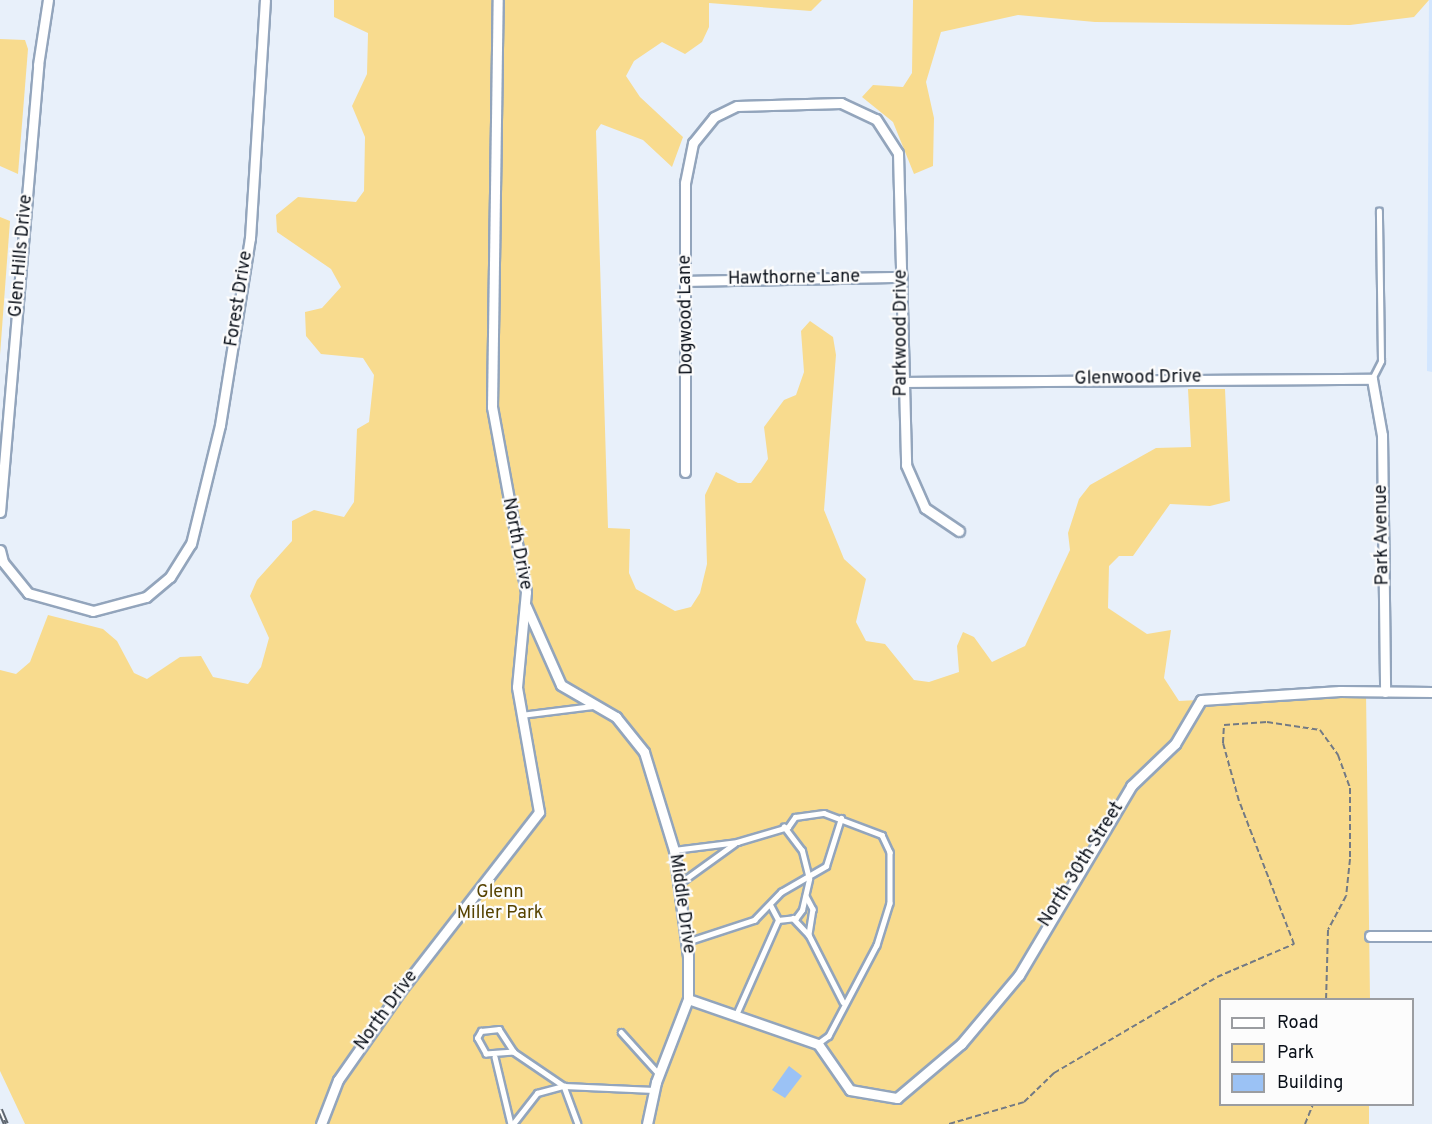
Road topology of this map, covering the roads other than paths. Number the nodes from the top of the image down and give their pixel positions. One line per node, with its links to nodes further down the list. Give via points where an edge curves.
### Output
1 (48, 0): 11 (street, Glen Hills Drive, via 38,65)
2 (265, 0): 13 (street, Forest Drive, via 256,176 220,425 191,544 163,584 120,608 74,609 28,593 3,562)
3 (498, 0): 14 (street, North Drive, via 492,407)
4 (876, 119): 6 (street, Parkwood Drive, via 900,163); 7 (street, Dogwood Lane, via 841,103 736,106 706,124 687,157)
5 (1379, 212): 8 (lane, via 1381,361)
6 (902, 277): 7 (street, Hawthorne Lane); 9 (street, Parkwood Drive)
7 (686, 281): 10 (street, Dogwood Lane)
8 (1372, 379): 9 (street, Glenwood Drive); 15 (street, Park Avenue, via 1382,435)
9 (903, 382): 12 (street, Parkwood Drive, via 910,482 925,508)
10 (685, 472)
11 (0, 512)
12 (959, 531)
13 (0, 550)
14 (526, 606): 17 (street, Middle Drive, via 561,685); 18 (street, North Drive, via 520,628)
15 (1384, 692): 16 (street, North 30th Street); 37 (street, North 30th Street, via 1201,700 1175,744 1131,786 1019,975 961,1044 897,1098 850,1090)
16 (1432, 692)
17 (592, 706): 18 (lane); 22 (street, Middle Drive, via 616,717 644,752)
18 (521, 716): 43 (street, North Drive, via 539,801 537,818 401,990 338,1080)
19 (841, 818): 20 (lane, via 824,813 795,817); 23 (lane, via 826,867); 34 (lane, via 882,836 893,878 877,945)
20 (784, 827): 21 (lane); 23 (lane, via 802,851)
21 (737, 842): 22 (lane); 24 (lane)
22 (674, 850): 24 (street, Middle Drive)
23 (809, 879): 25 (lane); 26 (lane, via 781,892)
24 (680, 883): 32 (street, Middle Drive)
25 (806, 896): 27 (lane); 29 (lane, via 813,909)
26 (771, 907): 28 (lane); 32 (lane, via 754,920)
27 (793, 918): 28 (lane); 29 (lane)
28 (778, 920): 35 (lane)
29 (809, 935): 34 (lane)
30 (1371, 936): 31 (street)
31 (1432, 936)
32 (687, 942): 33 (street, Middle Drive)
33 (688, 999): 35 (street); 40 (street, Middle Drive)
34 (843, 1002): 37 (lane, via 829,1036)
35 (735, 1017): 37 (street)
36 (621, 1032): 40 (lane)
37 (818, 1044)
38 (514, 1052): 39 (lane); 39 (lane, via 507,1034 489,1027 477,1038 486,1054); 41 (lane)
39 (495, 1057): 44 (lane)
40 (659, 1074): 42 (street, Middle Drive)
41 (564, 1086): 42 (lane); 44 (lane, via 537,1093); 45 (lane)
42 (654, 1090): 46 (street, Middle Drive)
43 (321, 1124)
44 (512, 1124)
45 (578, 1124)
46 (647, 1124)

